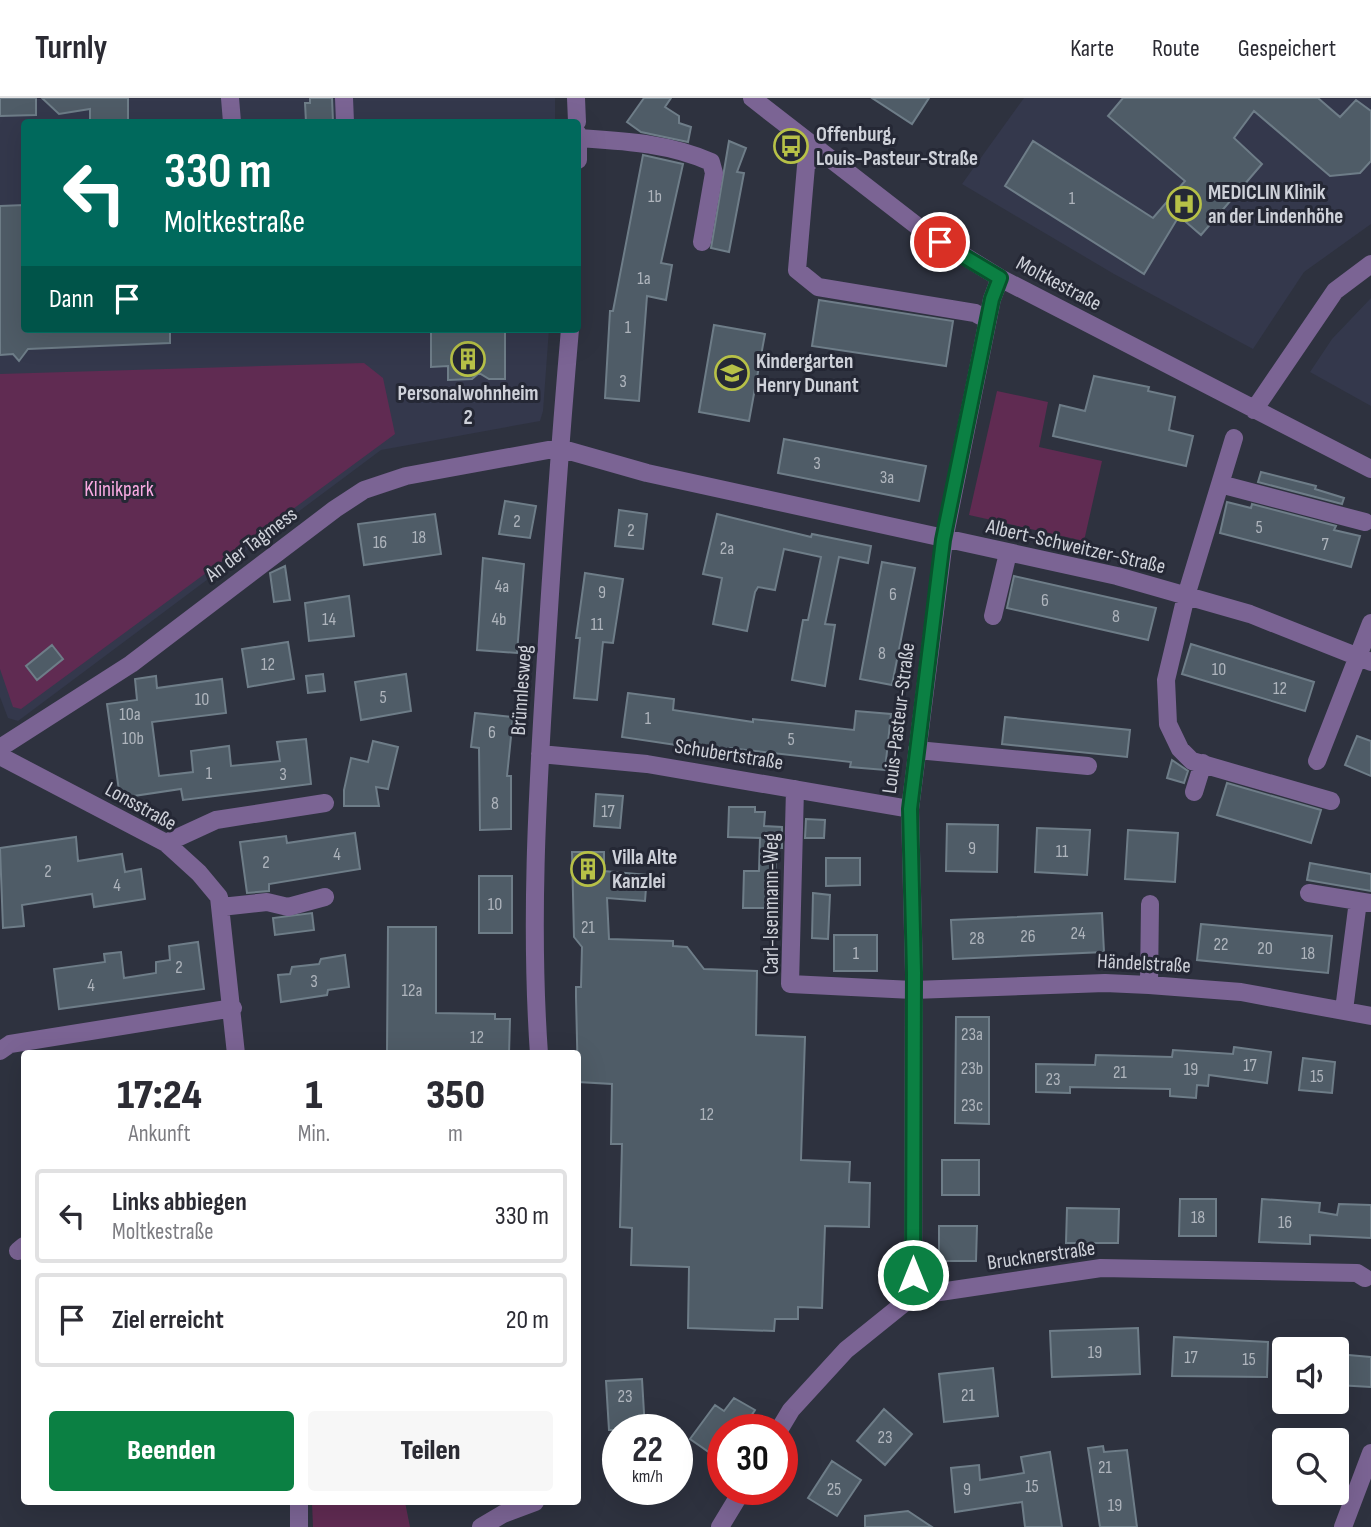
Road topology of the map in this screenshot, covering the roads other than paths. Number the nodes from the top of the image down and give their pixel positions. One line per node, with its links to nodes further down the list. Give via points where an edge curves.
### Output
1 (230, 98): 5 (street)
2 (344, 98): 6 (street)
3 (576, 98): 7 (street)
4 (752, 98): 9 (street, Moltkestraße)
5 (232, 119)
6 (345, 119)
7 (577, 119)
8 (581, 136): 10 (street, via 689,152 711,162 714,173)
9 (817, 152): 12 (street, Moltkestraße, via 920,229); 13 (street, via 806,166 797,270 818,287 975,313)
10 (702, 242)
11 (1371, 264): 15 (street, via 1335,291)
12 (1000, 278): 13 (street, Louis-Pasteur-Straße); 15 (street, Moltkestraße)
13 (988, 320): 21 (street, Louis-Pasteur-Straße)
14 (569, 333): 17 (street, Brünnlesweg)
15 (1254, 410): 18 (street, Moltkestraße)
16 (1234, 438): 19 (street)
17 (559, 448): 21 (street, Albert-Schweitzer-Straße, via 647,473); 27 (street, An der Tagmess, via 406,476 364,491 131,664); 29 (street, Brünnlesweg)
18 (1371, 468)
19 (1220, 484): 20 (street); 23 (street)
20 (1365, 522)
21 (943, 540): 22 (street, Albert-Schweitzer-Straße); 28 (street, Louis-Pasteur-Straße)
22 (1007, 553): 23 (street, Albert-Schweitzer-Straße, via 1118,576); 24 (street)
23 (1186, 596): 26 (street, Albert-Schweitzer-Straße, via 1250,614); 32 (street, via 1165,699 1173,738 1192,761)
24 (993, 616)
25 (1371, 623): 26 (street)
26 (1363, 659): 31 (street)
27 (0, 748)
28 (917, 750): 33 (street); 38 (street, Louis-Pasteur-Straße)
29 (540, 754): 34 (street, Schubertstraße, via 648,764); 51 (street, Brünnlesweg, via 534,875)
30 (0, 756): 39 (street, Lonsstraße)
31 (1317, 761)
32 (1203, 764): 35 (street); 36 (street)
33 (1088, 766)
34 (796, 789): 38 (street, Schubertstraße); 46 (street, Carl-Isenmann-Weg, via 790,984)
35 (1194, 792)
36 (1331, 801)
37 (325, 803): 39 (street, via 216,820)
38 (910, 809): 46 (street, Louis-Pasteur-Straße)
39 (166, 843): 44 (street, Lonsstraße, via 199,873 219,897)
40 (1309, 893): 42 (street)
41 (325, 897): 44 (street, via 288,907 267,902)
42 (1364, 902): 48 (street)
43 (1150, 904): 45 (street)
44 (221, 907): 47 (street, Lonsstraße)
45 (1150, 985): 46 (street, Händelstraße); 48 (street, Händelstraße, via 1241,992)
46 (914, 990): 54 (street, Louis-Pasteur-Straße)
47 (233, 1008): 50 (street, Lonsstraße); 52 (street, via 10,1044)
48 (1344, 1010): 49 (street, Händelstraße)
49 (1371, 1016)
50 (236, 1050)
51 (539, 1050)
52 (0, 1051)
53 (1365, 1278): 54 (street, Brucknerstraße, via 1357,1273 1284,1270 1101,1268)
54 (913, 1296): 55 (street, via 846,1350)
55 (789, 1414)
56 (1371, 1453): 63 (street)
57 (299, 1505): 60 (street)
58 (528, 1505): 61 (street)
59 (733, 1505): 62 (street)
60 (299, 1527)
61 (481, 1527)
62 (720, 1527)
63 (1343, 1527)

